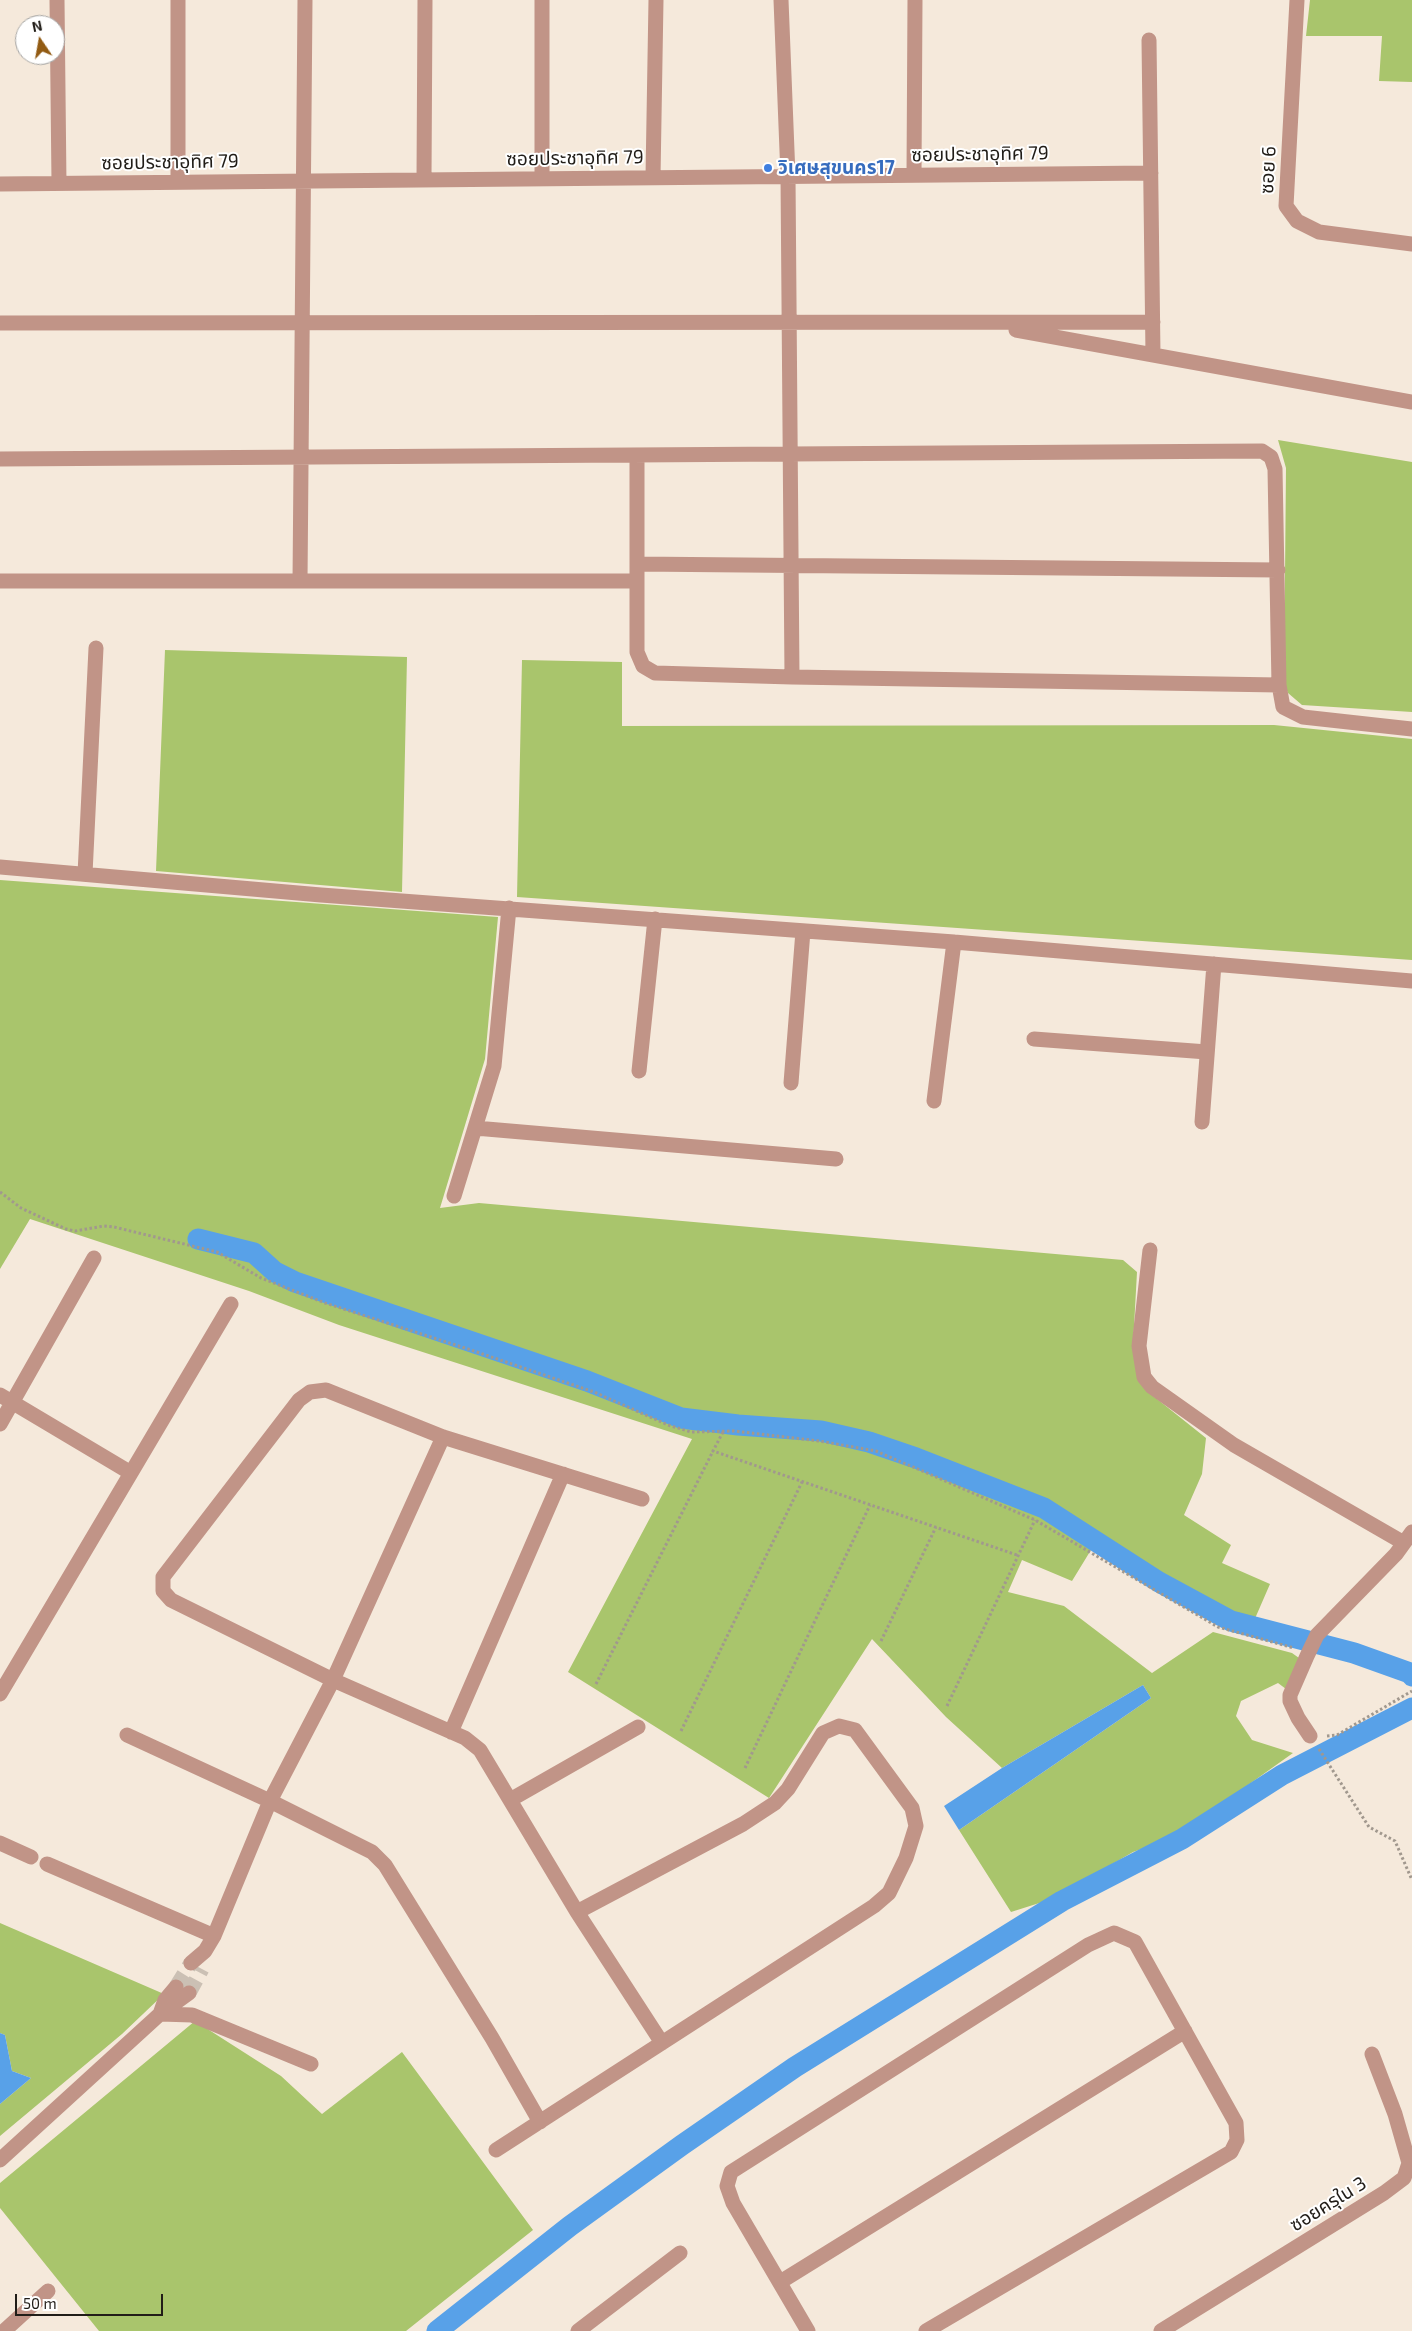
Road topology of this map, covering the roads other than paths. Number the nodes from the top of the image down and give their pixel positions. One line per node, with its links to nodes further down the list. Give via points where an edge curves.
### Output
1 (58, 0): 19 (street)
2 (178, 0): 18 (street)
3 (305, 0): 17 (street)
4 (425, 0): 16 (street)
5 (542, 0): 15 (street)
6 (656, 0): 14 (street)
7 (781, 0): 13 (street)
8 (915, 0): 12 (street)
9 (1297, 0): 21 (street, ซอย 6, via 1286,206 1296,221 1319,232)
10 (1149, 40): 11 (street)
11 (1151, 173): 12 (street, ซอยประชาอุทิศ 79); 25 (street)
12 (914, 175): 13 (street, ซอยประชาอุทิศ 79)
13 (788, 176): 14 (street, ซอยประชาอุทิศ 79); 23 (street)
14 (654, 177): 15 (street, ซอยประชาอุทิศ 79)
15 (542, 178): 16 (street, ซอยประชาอุทิศ 79)
16 (424, 179): 17 (street, ซอยประชาอุทิศ 79)
17 (305, 180): 18 (street, ซอยประชาอุทิศ 79); 22 (street)
18 (178, 182): 19 (street, ซอยประชาอุทิศ 79)
19 (58, 183): 20 (street, ซอยประชาอุทิศ 79)
20 (0, 184)
21 (1412, 244)
22 (303, 322): 23 (street); 26 (street); 31 (street)
23 (789, 322): 24 (street); 29 (street)
24 (978, 322): 25 (street); 27 (street)
25 (1153, 322): 27 (street)
26 (0, 323)
27 (1153, 355): 28 (street)
28 (1412, 402)
29 (790, 455): 30 (street); 34 (street); 35 (street, via 1262,452 1272,457 1275,469)
30 (637, 456): 31 (street); 33 (street)
31 (302, 458): 32 (street); 37 (street)
32 (0, 459)
33 (637, 564): 34 (street); 38 (street)
34 (791, 566): 35 (street); 40 (street)
35 (1278, 570): 41 (street)
36 (0, 581): 37 (street)
37 (300, 581): 38 (street)
38 (637, 581): 40 (street, via 636,652 643,666 655,673)
39 (96, 648): 44 (street)
40 (792, 678): 41 (street)
41 (1279, 685): 42 (street, via 1283,707 1303,717)
42 (1412, 729)
43 (0, 867): 44 (street)
44 (85, 874): 45 (street)
45 (509, 908): 46 (street); 57 (street, via 494,1066)
46 (655, 920): 47 (street); 53 (street)
47 (804, 931): 48 (street); 54 (street)
48 (954, 942): 49 (street); 55 (street)
49 (1214, 964): 50 (street); 52 (street)
50 (1412, 981)
51 (1034, 1039): 52 (street)
52 (1207, 1052): 56 (street)
53 (638, 1071)
54 (791, 1083)
55 (934, 1101)
56 (1202, 1122)
57 (475, 1128): 58 (street); 59 (street)
58 (836, 1159)
59 (454, 1196)
60 (1150, 1250): 69 (street, via 1139,1346 1144,1377 1148,1382 1234,1445)
61 (94, 1258): 63 (street)
62 (231, 1304): 66 (street)
63 (6, 1399): 64 (street); 66 (street)
64 (0, 1424)
65 (443, 1437): 67 (street); 70 (street); 70 (street, via 326,1390 310,1392 299,1400 163,1577 163,1591 171,1600)
66 (131, 1473): 71 (street)
67 (563, 1474): 68 (street); 73 (street)
68 (642, 1499)
69 (1408, 1538): 75 (street, via 1305,1650 1290,1701 1294,1712)
70 (333, 1680): 73 (street); 77 (street)
71 (0, 1694)
72 (638, 1727): 76 (street)
73 (452, 1732): 76 (street, via 480,1750)
74 (126, 1735): 77 (street)
75 (1315, 1739)
76 (510, 1800): 81 (street)
77 (270, 1801): 82 (street); 90 (street, via 372,1852 385,1866)
78 (0, 1843): 79 (street)
79 (32, 1857)
80 (47, 1864): 82 (street)
81 (577, 1912): 87 (street); 87 (street, via 743,1824 775,1803 788,1789 823,1733 840,1726 855,1730 912,1808 916,1826 906,1858 889,1893 874,1906)
82 (214, 1936): 83 (street)
83 (197, 1966)
84 (182, 1990): 85 (street, via 165,2000)
85 (160, 2014): 89 (street, via 192,2015); 92 (street)
86 (1185, 2031): 94 (street); 94 (street, via 1135,1942 1114,1933 1088,1944 731,2172 728,2186 733,2203); 99 (street, via 1236,2122 1237,2140 1231,2152)
87 (662, 2043): 90 (street)
88 (1372, 2054): 100 (street, ซอยครุใน 3, via 1409,2163 1404,2178)
89 (311, 2064)
90 (540, 2122): 91 (street)
91 (496, 2150)
92 (0, 2160)
93 (680, 2253): 97 (street)
94 (780, 2282): 98 (street)
95 (48, 2291): 96 (street)
96 (4, 2331)
97 (578, 2331)
98 (808, 2331)
99 (926, 2331)
100 (1161, 2331)

